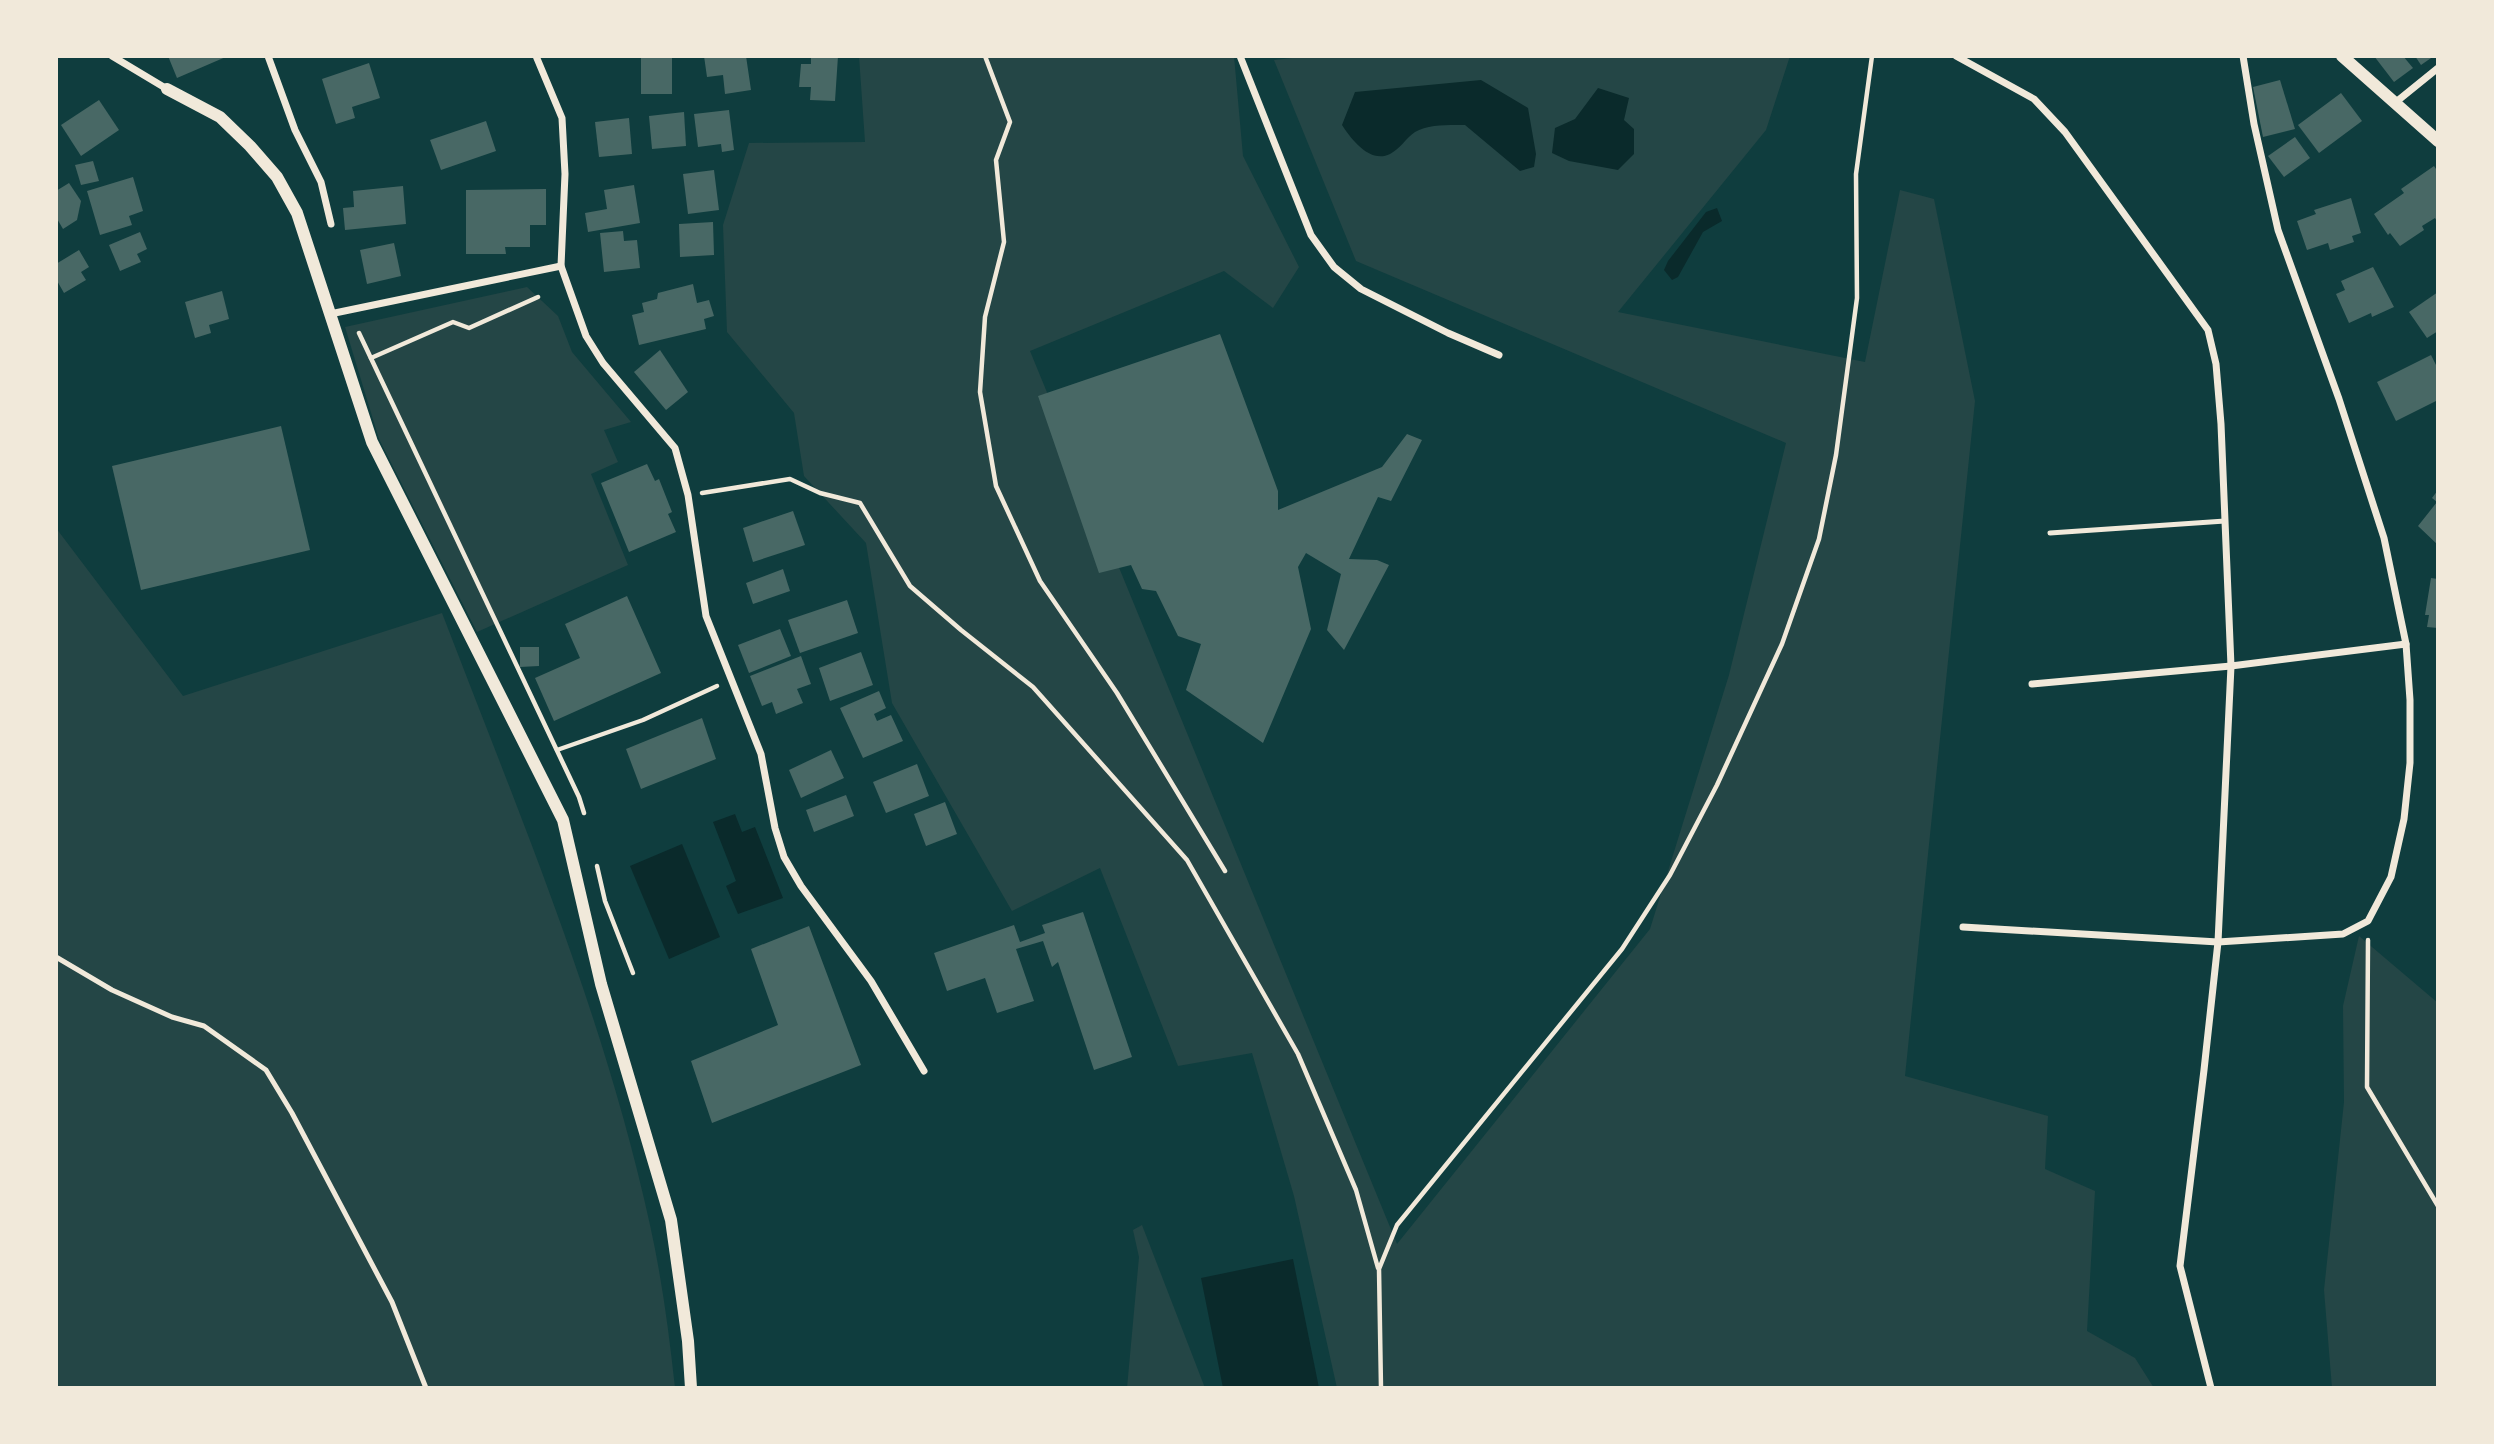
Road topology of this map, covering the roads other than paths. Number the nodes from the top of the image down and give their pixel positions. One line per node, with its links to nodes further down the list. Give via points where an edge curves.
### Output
1 (112, 56): 9 (street)
2 (268, 56): 12 (street, via 295,130 321,182)
3 (536, 56): 13 (street, via 562,118)
4 (1240, 56): 15 (street, via 1311,235 1334,268 1361,289)
5 (1956, 56): 16 (street, via 2034,99 2065,132 2208,330 2216,364)
6 (2243, 56): 18 (street, via 2253,124 2278,230 2384,538)
7 (2342, 56): 10 (street)
8 (2438, 68): 10 (street)
9 (167, 89): 14 (street, via 220,117 277,177 297,213)
10 (2396, 102): 11 (street)
11 (2438, 141)
12 (331, 224)
13 (561, 265): 14 (street); 24 (street, via 586,335 603,363 675,448 688,495 706,616 761,754 775,828 789,868 871,981)
14 (330, 314): 26 (street, via 372,442 563,820 601,984 671,1220)
15 (1499, 355)
16 (2225, 521): 17 (lane); 19 (street)
17 (2050, 533)
18 (2406, 644): 19 (street); 22 (street, via 2410,762 2404,819 2392,877 2368,921 2343,934)
19 (2231, 666): 20 (street); 22 (street)
20 (2032, 684)
21 (1963, 927): 22 (street)
22 (2218, 942): 27 (street, via 2180,1266)
23 (56, 957): 25 (lane, via 124,995 204,1026 266,1070 392,1302)
24 (924, 1071)
25 (426, 1388)
26 (691, 1388)
27 (2211, 1388)

